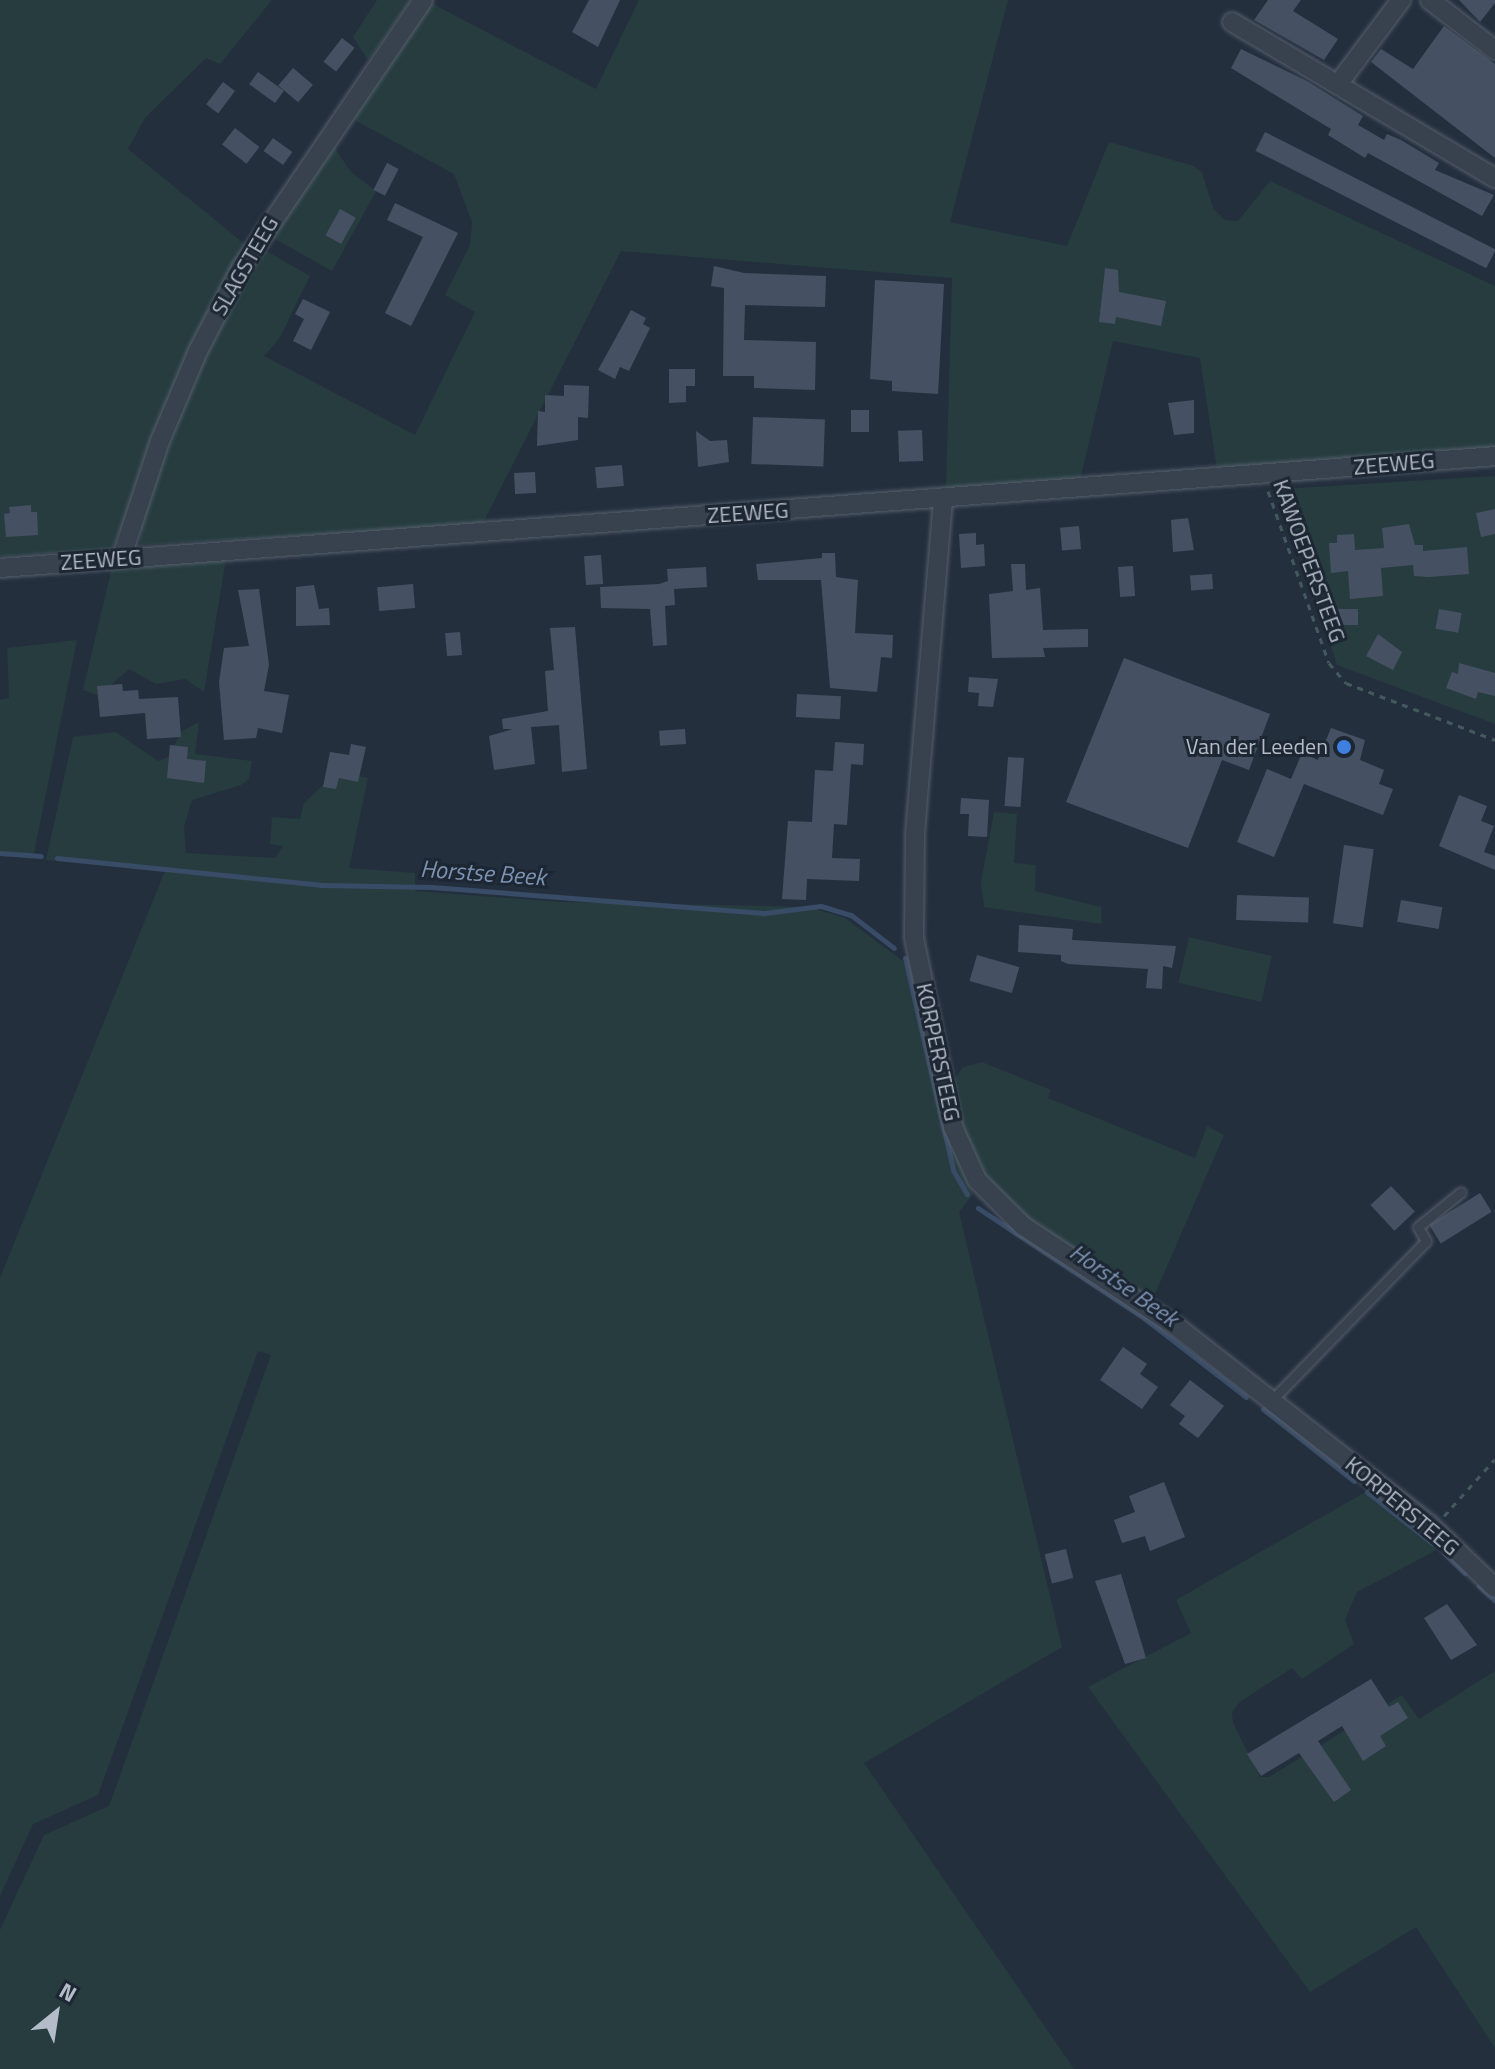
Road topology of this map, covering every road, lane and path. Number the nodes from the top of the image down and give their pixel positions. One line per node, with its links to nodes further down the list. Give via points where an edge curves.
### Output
1 (423, 0): 11 (street, SLAGSTEEG, via 241,268 160,441)
2 (1401, 0): 6 (street)
3 (1430, 0): 5 (street)
4 (1232, 22): 6 (street)
5 (1495, 50)
6 (1339, 83): 7 (street)
7 (1495, 178)
8 (1495, 456): 9 (street, ZEEWEG)
9 (1262, 475): 10 (street, ZEEWEG); 13 (path, KAWOEPERSTEEG, via 1329,663 1346,683)
10 (943, 500): 11 (street, ZEEWEG); 15 (street, KORPERSTEEG, via 915,835 914,938 953,1127 977,1180 1003,1210 1177,1327)
11 (121, 559): 12 (street, ZEEWEG)
12 (0, 568)
13 (1495, 740)
14 (1461, 1192): 15 (lane, via 1418,1227 1426,1241)
15 (1271, 1401): 17 (street, KORPERSTEEG)
16 (1495, 1459): 17 (path)
17 (1433, 1528): 18 (street, KORPERSTEEG)
18 (1495, 1588)

